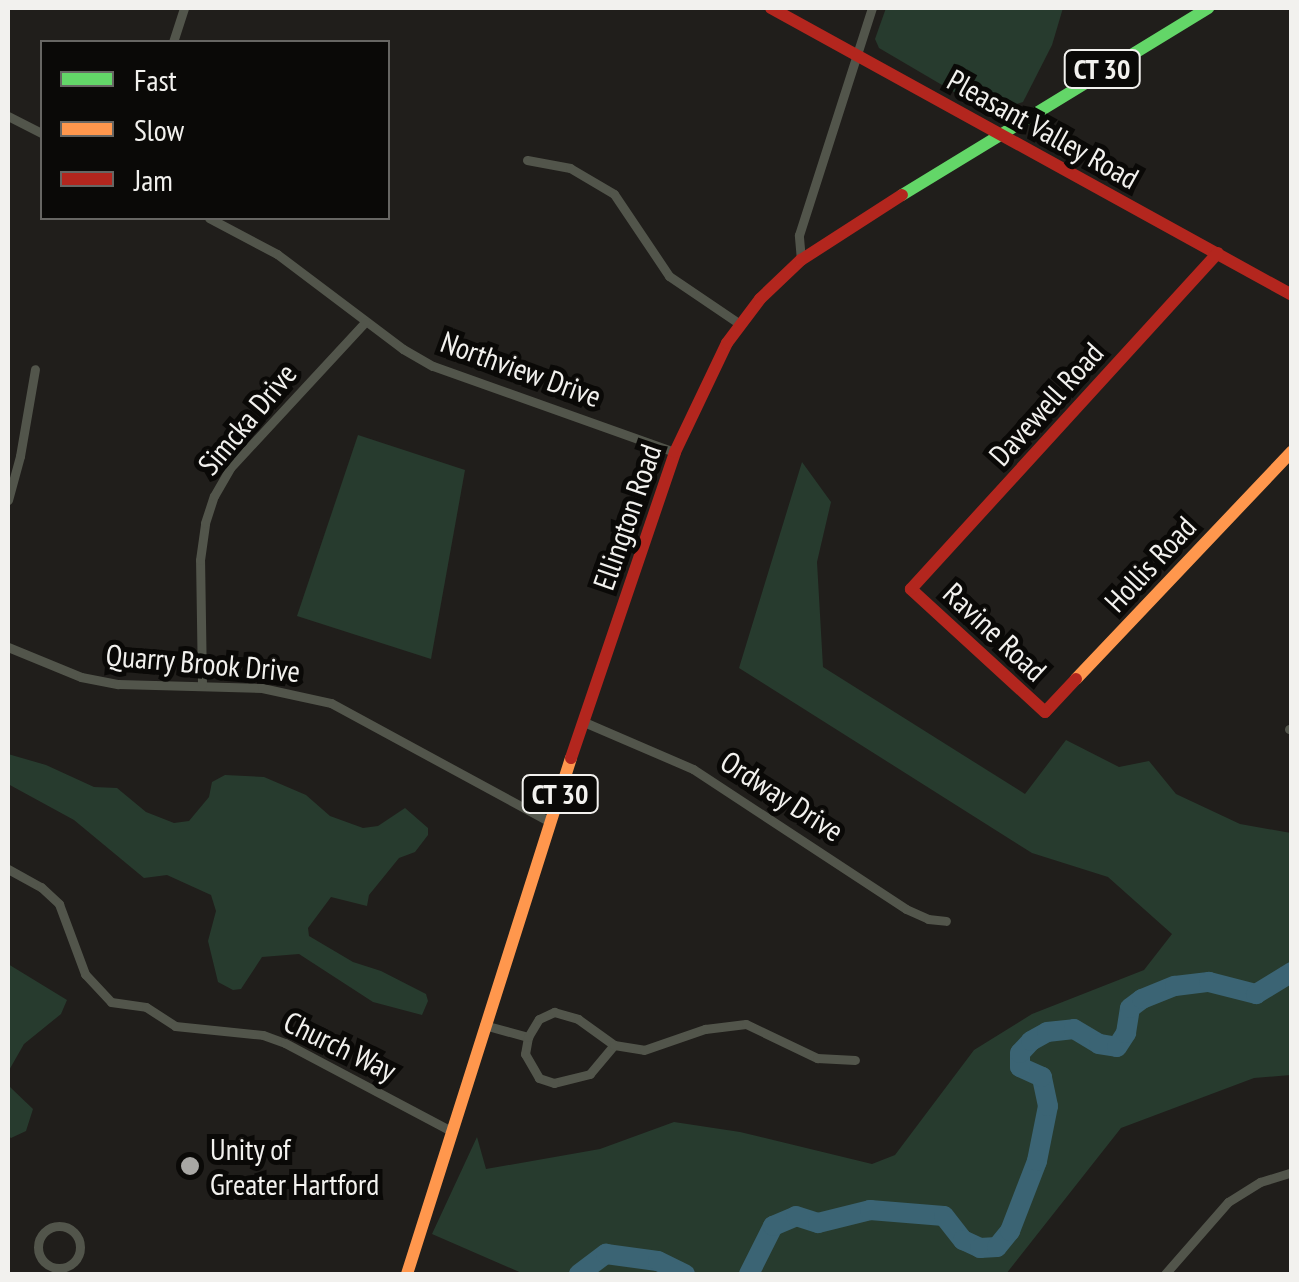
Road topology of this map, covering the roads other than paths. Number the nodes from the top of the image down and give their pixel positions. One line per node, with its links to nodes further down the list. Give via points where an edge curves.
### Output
1 (184, 8): 5 (street)
2 (770, 8): 6 (main road, Pleasant Valley Road)
3 (872, 8): 6 (street)
4 (1208, 8): 9 (main road, Ellington Road / CT 30)
5 (175, 40)
6 (858, 55): 9 (main road, Pleasant Valley Road); 13 (street, via 799,235)
7 (8, 116): 8 (street)
8 (40, 133)
9 (998, 133): 12 (main road, Pleasant Valley Road); 13 (main road, Ellington Road / CT 30)
10 (527, 160): 16 (street, via 570,168 614,194 669,276)
11 (214, 220): 15 (street, Northview Drive, via 292,264)
12 (1218, 254): 14 (main road, Pleasant Valley Road); 23 (main road, Davewell Road)
13 (801, 260): 16 (main road, Ellington Road / CT 30)
14 (1292, 295)
15 (365, 322): 20 (street, Northview Drive, via 434,366); 25 (street, Simcka Drive, via 230,468 214,496 200,560)
16 (740, 324): 20 (main road, Ellington Road / CT 30)
17 (35, 368): 21 (street)
18 (1292, 450): 26 (main road, Hollis Road)
19 (8, 451): 21 (street)
20 (675, 452): 27 (main road, Ellington Road / CT 30)
21 (20, 456): 22 (street)
22 (8, 500)
23 (911, 589): 26 (main road, Ravine Road)
24 (8, 647): 25 (street, Quarry Brook Drive, via 81,677)
25 (202, 684): 28 (street, Quarry Brook Drive, via 297,692 331,703)
26 (1045, 712)
27 (584, 722): 28 (main road, Ellington Road / CT 30); 30 (street, Ordway Drive, via 693,769 906,908)
28 (550, 822): 31 (main road, Ellington Road / CT 30)
29 (8, 869): 35 (street, Church Way, via 58,904 85,974 120,1005 146,1008 175,1026 285,1043)
30 (946, 921)
31 (484, 1026): 32 (street); 35 (main road, Ellington Road / CT 30)
32 (528, 1037): 33 (street, via 538,1019 554,1012 578,1018); 33 (street, via 530,1068 554,1082 590,1074)
33 (614, 1045): 34 (street, via 644,1050 746,1024 817,1058)
34 (854, 1060)
35 (451, 1130): 38 (main road, Ellington Road / CT 30)
36 (1292, 1172): 39 (street, via 1228,1202)
37 (45, 1271): 37 (street, via 77,1259 79,1242 69,1228 44,1231 39,1250)
38 (407, 1274)
39 (1165, 1274)

